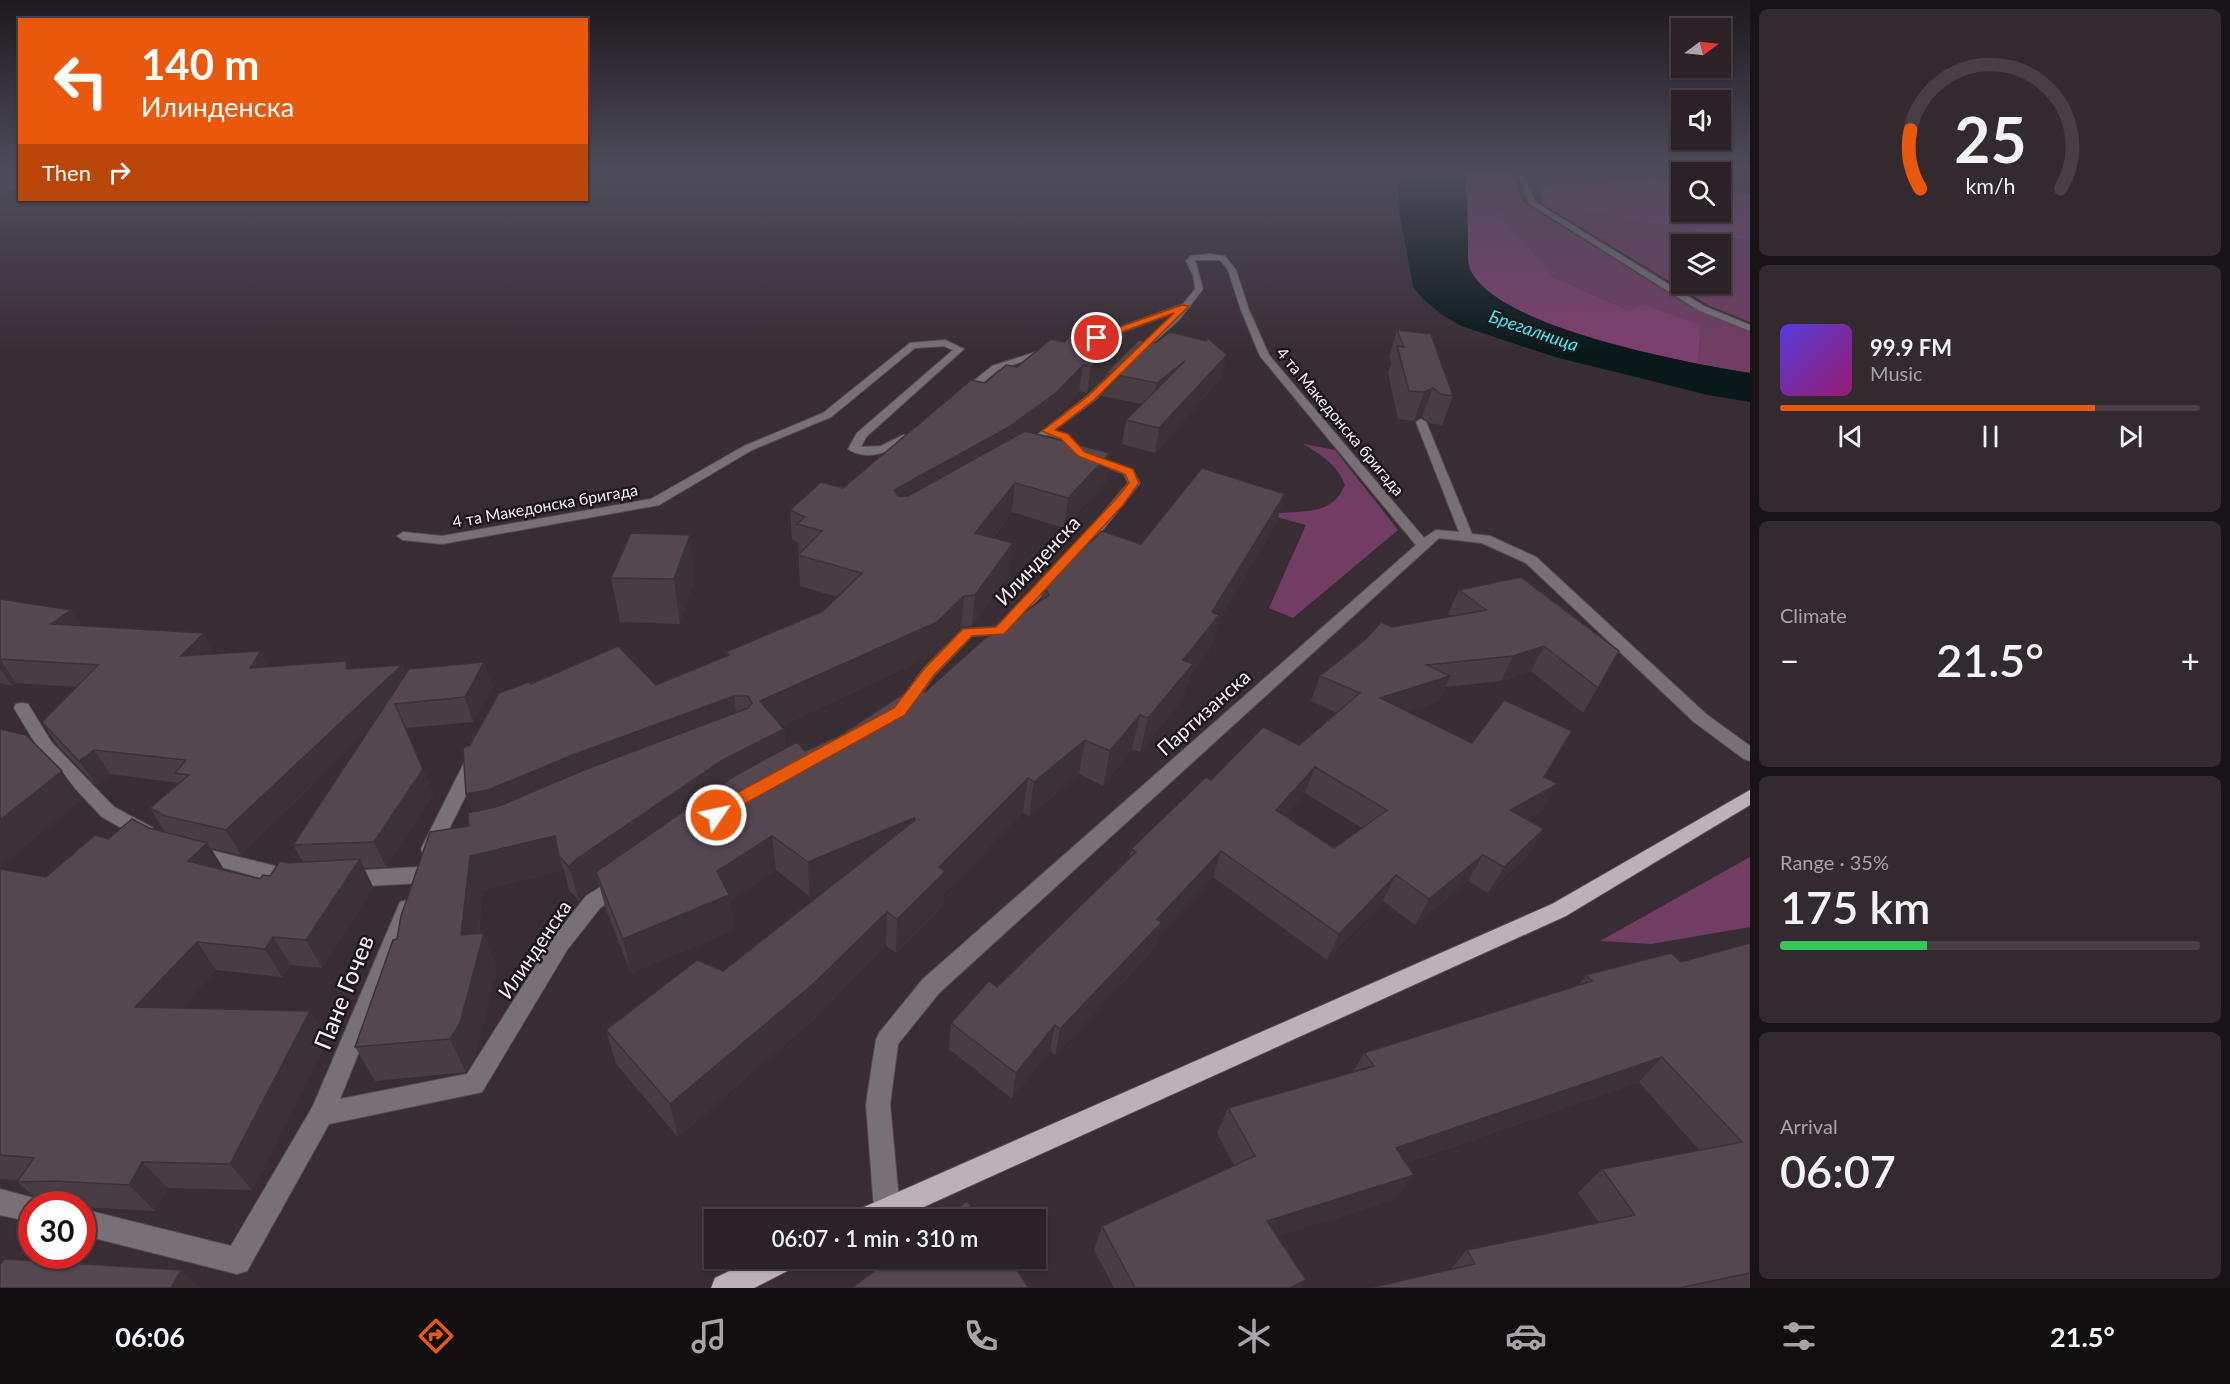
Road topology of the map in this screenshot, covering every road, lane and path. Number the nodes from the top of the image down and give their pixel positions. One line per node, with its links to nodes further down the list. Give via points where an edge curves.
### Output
1 (1576, 230): 3 (street, via 1701,308)
2 (1185, 306): 4 (street); 9 (street, 4 та Македонска бригада, via 1091,398); 12 (street, 4 та Македонска бригада, via 1199,289 1190,261 1201,256 1222,258 1232,270 1265,356)
3 (1750, 328)
4 (1087, 340)
5 (1066, 346): 6 (street, via 995,368)
6 (959, 397)
7 (1421, 422): 11 (street)
8 (913, 432): 10 (street, 4 та Македонска бригада, via 895,446 871,452 854,449 861,435 959,349 945,343 913,345 827,415 748,448 655,502 442,540)
9 (1043, 435): 14 (street, Илинденска, via 1064,436 1081,454 1129,472 1134,483 1090,537 1000,632 968,632 929,672 900,711)
10 (403, 536)
11 (1467, 537): 12 (street, Партизанска, via 1436,534); 16 (street, Партизанска, via 1485,539 1531,560 1700,718)
12 (1423, 545): 25 (street, Партизанска, via 925,993 887,1040 878,1104)
13 (22, 708): 21 (street, via 46,747 108,812 170,846)
14 (889, 717)
15 (482, 746): 18 (street, Пане Гочев, via 441,845)
16 (1750, 755)
17 (1750, 797): 26 (main road, via 1559,910)
18 (420, 875): 20 (street); 22 (street, Пане Гочев)
19 (629, 877): 22 (street, Илинденска, via 593,902 560,944 474,1084)
20 (327, 880)
21 (303, 881)
22 (322, 1114): 27 (street, Пане Гочев, via 237,1261)
23 (0, 1202): 24 (street)
24 (18, 1206)
25 (895, 1209)
26 (907, 1209)
27 (96, 1226)
28 (764, 1269): 29 (main road)
29 (725, 1288)

